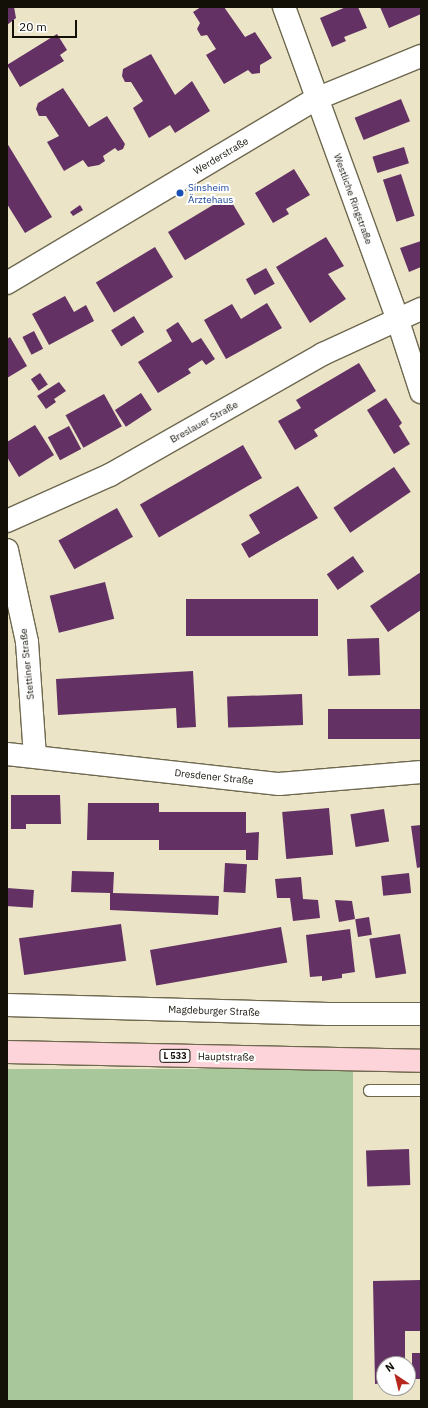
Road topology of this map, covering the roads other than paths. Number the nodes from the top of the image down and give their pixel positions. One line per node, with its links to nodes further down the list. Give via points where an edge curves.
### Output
1 (284, 7): 3 (street, Westliche Ringstraße)
2 (421, 56): 3 (street, Werderstraße)
3 (316, 99): 4 (street, Werderstraße); 6 (street, Westliche Ringstraße)
4 (7, 283)
5 (421, 309): 6 (street, Breslauer Straße)
6 (397, 318): 7 (street, Westliche Ringstraße); 8 (street, Breslauer Straße, via 324,354 110,475)
7 (421, 392)
8 (7, 521)
9 (7, 550): 11 (street, Stettiner Straße, via 27,642)
10 (7, 754): 11 (street, Dresdener Straße)
11 (35, 756): 12 (street, Dresdener Straße, via 278,784)
12 (421, 772)
13 (7, 1005): 14 (street, Magdeburger Straße, via 328,1014)
14 (421, 1014)
15 (7, 1052): 16 (main road, Hauptstraße / L 533)
16 (421, 1061)
17 (369, 1090): 18 (lane)
18 (421, 1090)

